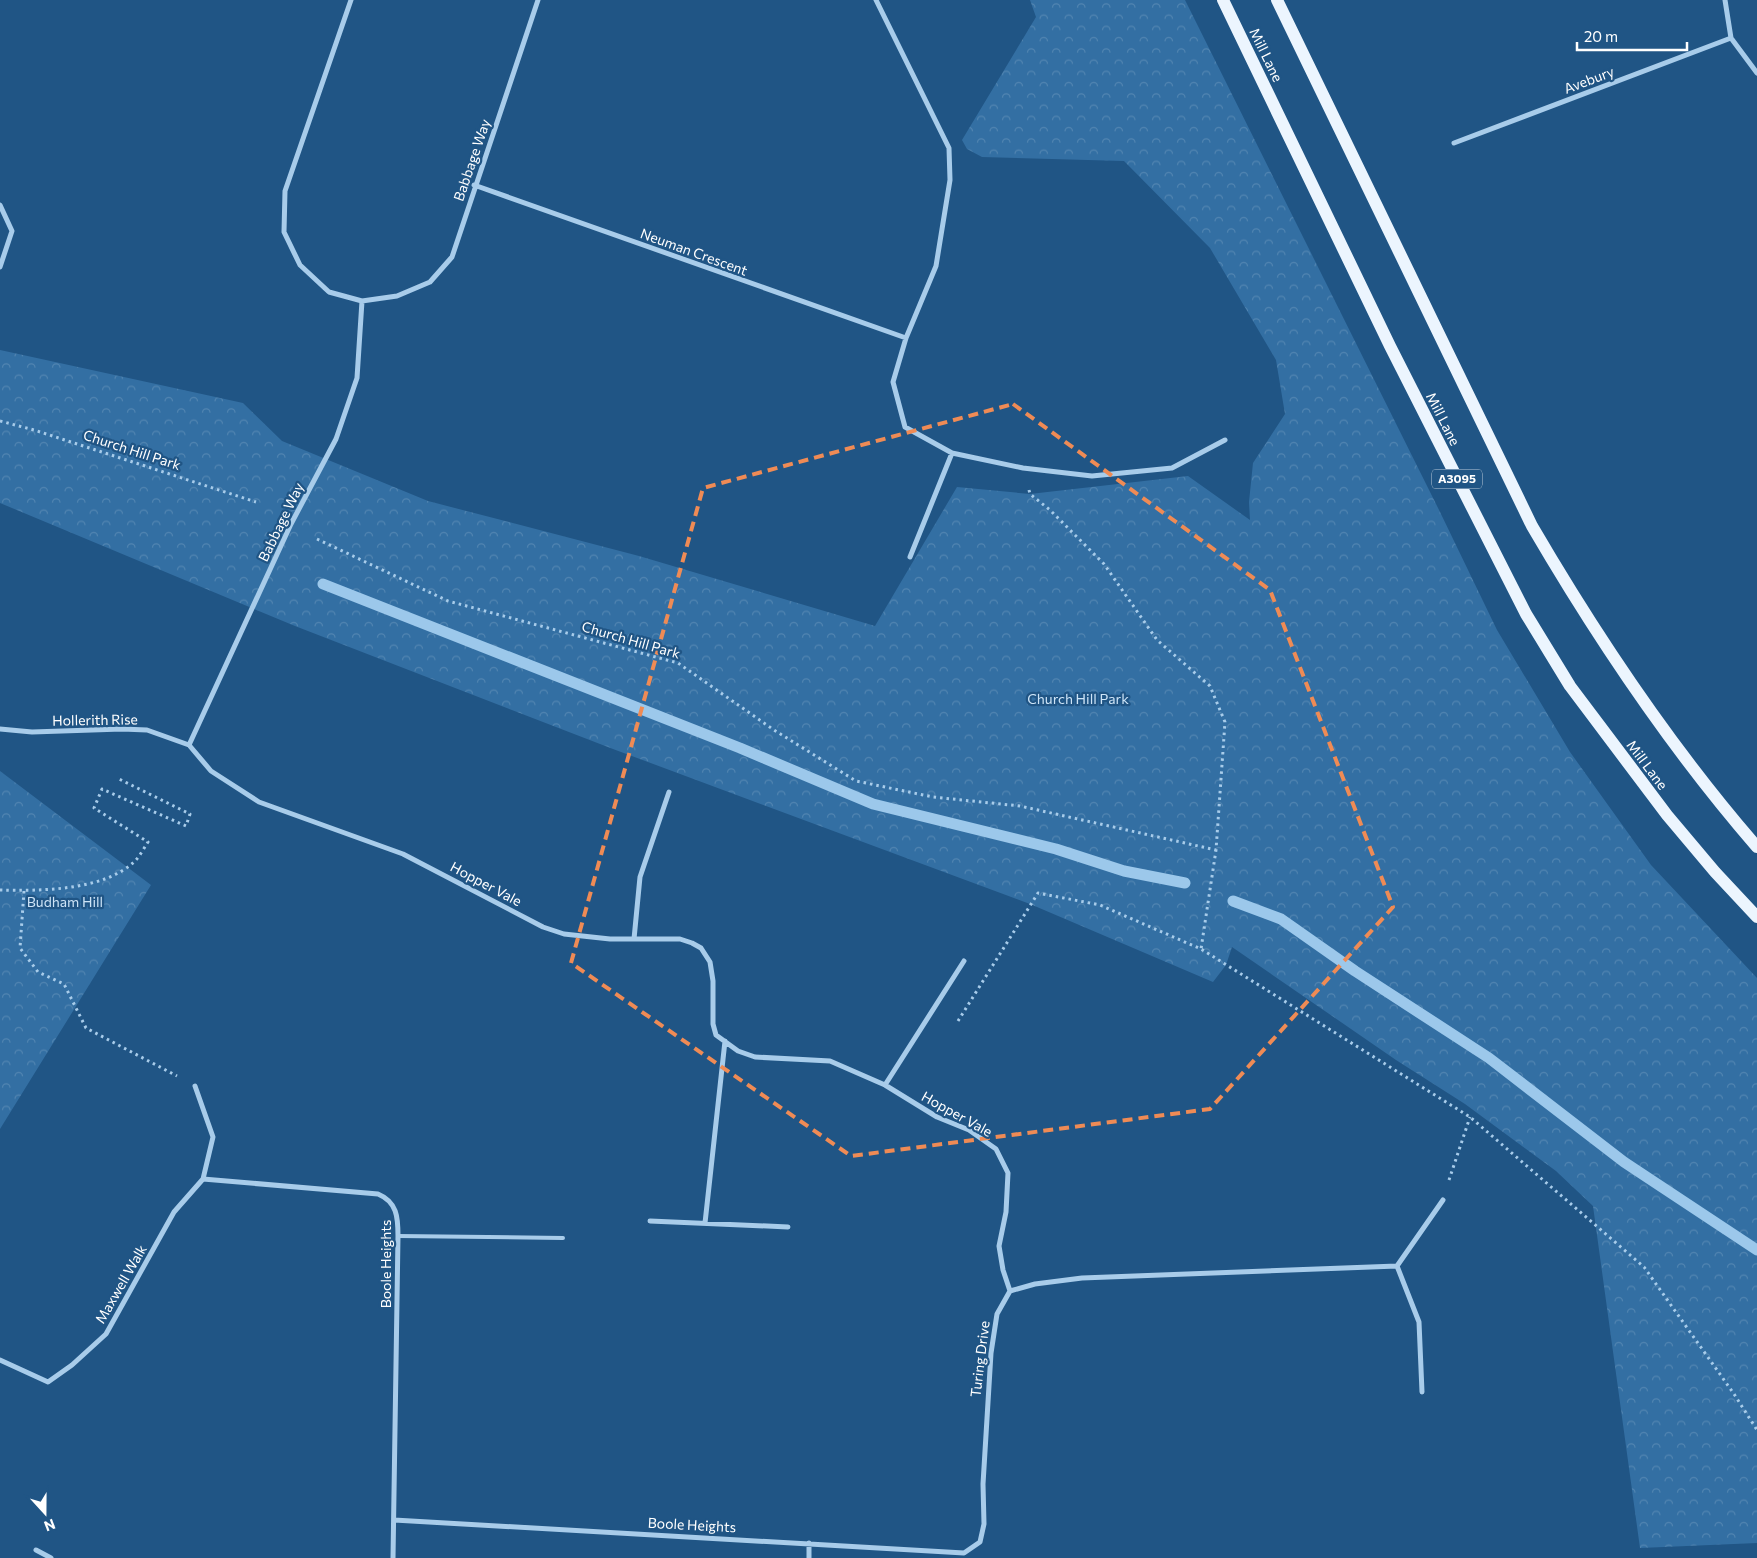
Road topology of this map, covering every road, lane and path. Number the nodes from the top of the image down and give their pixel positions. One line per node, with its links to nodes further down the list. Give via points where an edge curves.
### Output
1 (351, 0): 13 (street, Babbage Way, via 285,191 284,232 300,266 329,292)
2 (538, 0): 10 (street, Babbage Way)
3 (876, 0): 14 (street, via 948,148 950,180 936,266)
4 (1223, 0): 30 (main road, Mill Lane / A3095, via 1390,346 1526,614 1570,686 1667,815)
5 (1277, 0): 26 (main road, A3095, via 1532,526 1581,609 1631,683 1683,755)
6 (1725, 0): 7 (street)
7 (1731, 38): 8 (street); 9 (street, Avebury)
8 (1757, 73)
9 (1454, 143)
10 (474, 185): 13 (street, Babbage Way, via 452,257 430,282 397,296); 14 (street, Neuman Crescent)
11 (0, 205): 12 (street, via 12,231)
12 (0, 267)
13 (362, 301): 23 (street, Babbage Way, via 357,378 336,439 292,524)
14 (906, 338): 17 (street, via 893,382 905,426)
15 (0, 422): 19 (path, Church Hill Park, via 34,430)
16 (1225, 440): 18 (street, via 1172,468 1092,476)
17 (952, 454): 18 (street); 21 (street)
18 (1022, 468): 27 (path, via 1030,494 1104,564 1158,640 1210,686 1225,722)
19 (256, 502)
20 (317, 539): 27 (path, Church Hill Park, via 448,601 678,662 774,730 856,782 933,797 1020,806)
21 (910, 557)
22 (0, 729): 23 (street, Hollerith Rise, via 32,732 147,730)
23 (189, 745): 31 (street, Hopper Vale, via 211,771 259,802 403,854 543,927 578,936)
24 (120, 779): 29 (path, via 190,814 186,826 102,789 94,808 148,842 135,861 114,876 78,886)
25 (668, 792): 31 (street, via 640,878)
26 (1757, 847)
27 (1216, 850): 32 (path)
28 (0, 890): 29 (path)
29 (24, 891): 37 (path, via 20,948 38,972 64,984 86,1028)
30 (1757, 917)
31 (634, 939): 35 (street, Hopper Vale, via 680,939 692,943 706,954 713,981 712,1024 716,1035)
32 (1201, 949): 34 (path, via 1100,905 1038,893); 38 (path)
33 (964, 961): 36 (street)
34 (958, 1021)
35 (725, 1041): 36 (street, Hopper Vale, via 738,1051 755,1057 830,1061); 42 (street)
36 (885, 1085): 47 (street, Hopper Vale, via 937,1117 970,1130 996,1148 1008,1173 1006,1212 999,1246)
37 (195, 1086): 39 (street, via 213,1137)
38 (1470, 1117): 40 (path); 50 (path, via 1644,1267)
39 (203, 1179): 44 (street, Boole Heights, via 378,1194 388,1198 398,1213); 48 (street, Maxwell Walk, via 174,1212 106,1334 72,1365 48,1382)
40 (1443, 1200): 46 (street)
41 (650, 1221): 42 (street)
42 (704, 1223): 43 (street)
43 (788, 1227)
44 (398, 1236): 45 (lane); 51 (street, Boole Heights)
45 (563, 1238)
46 (1397, 1266): 47 (street, via 1082,1278); 49 (street, via 1419,1322)
47 (1010, 1291): 52 (street, Turing Drive, via 997,1314 991,1353 983,1466 984,1524 980,1542 964,1553)
48 (0, 1360)
49 (1422, 1392)
50 (1757, 1430)
51 (394, 1520): 52 (street, Boole Heights); 55 (street, Boole Heights)
52 (809, 1543): 56 (street)
53 (36, 1550): 54 (street)
54 (51, 1558)
55 (393, 1558)
56 (809, 1558)

